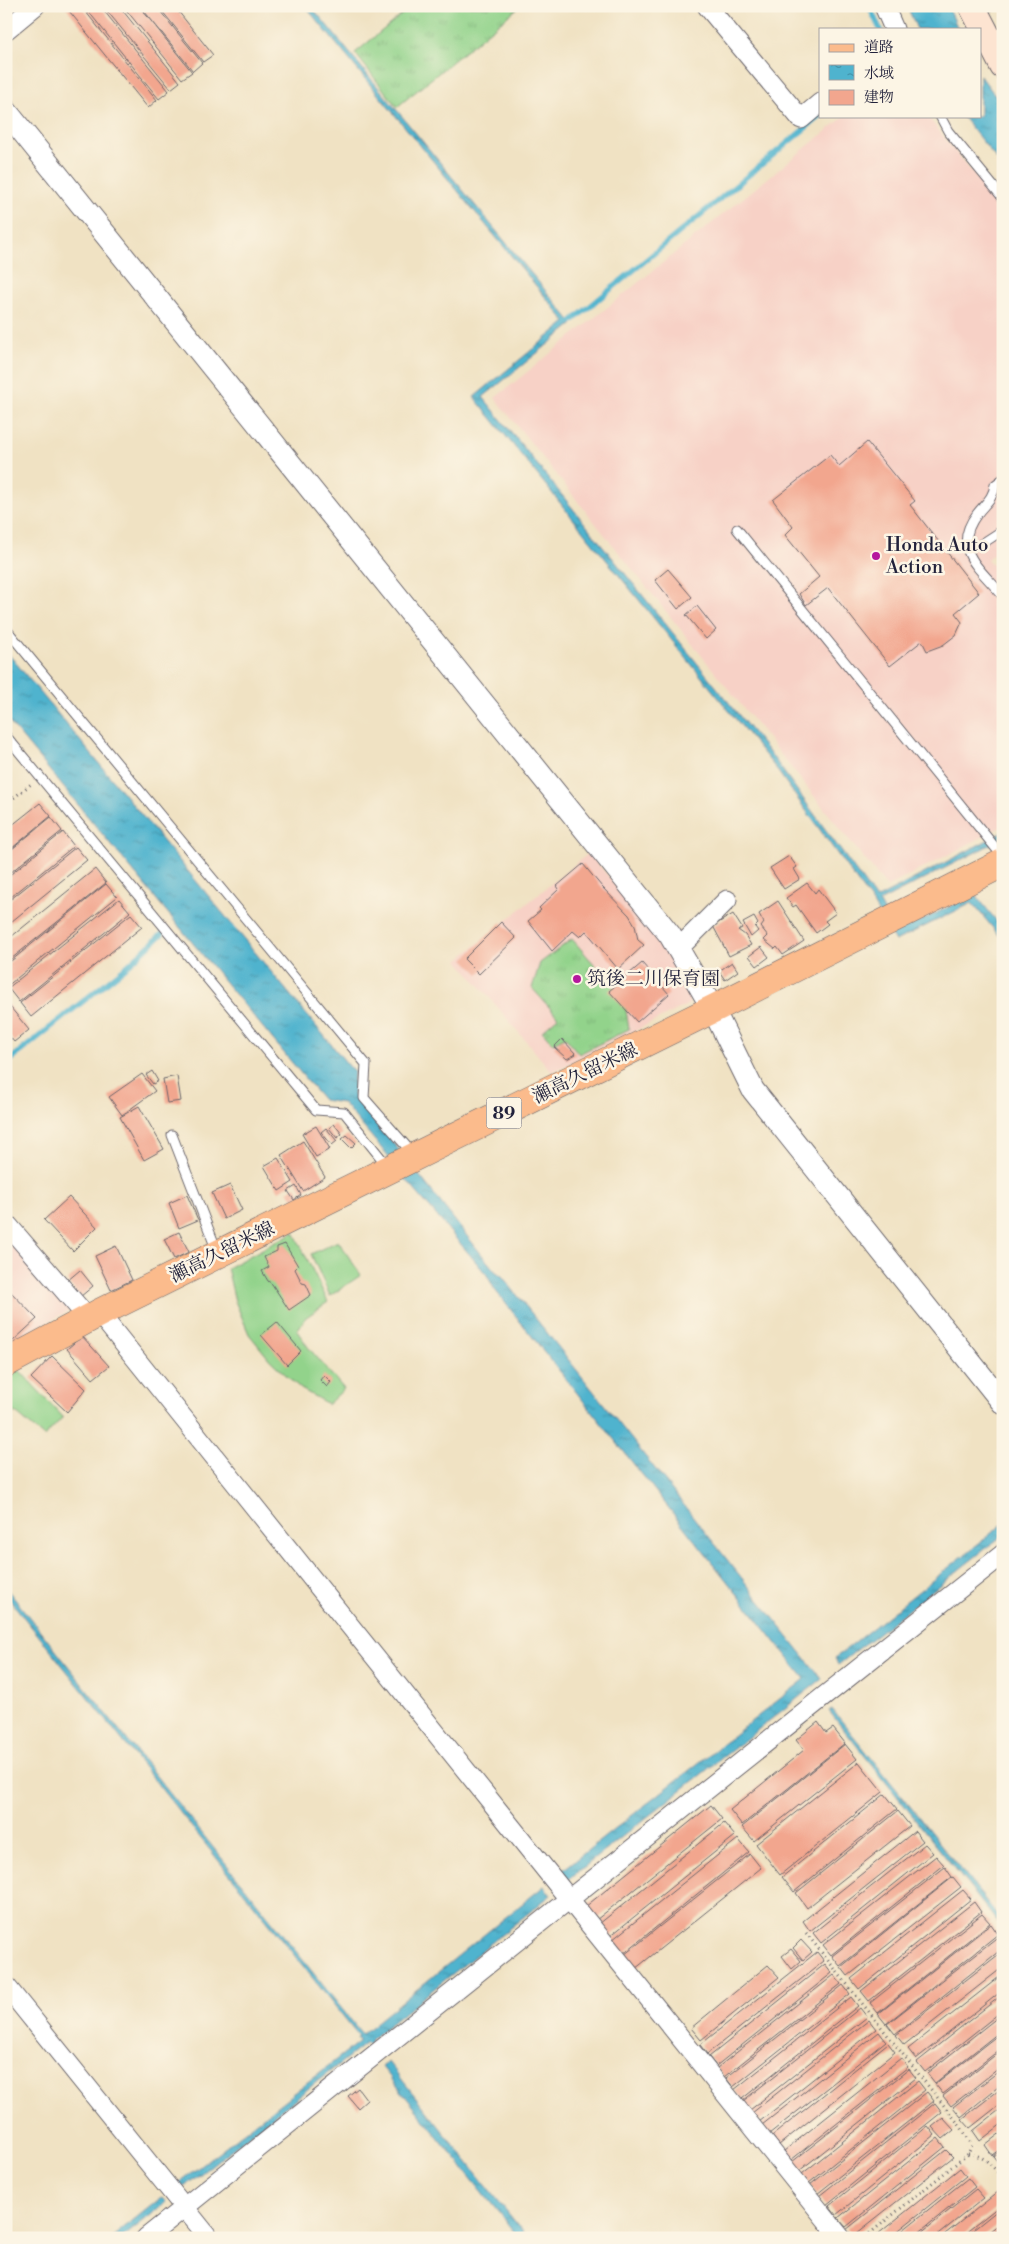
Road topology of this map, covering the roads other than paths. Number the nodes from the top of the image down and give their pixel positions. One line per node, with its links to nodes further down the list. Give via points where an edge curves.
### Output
1 (35, 6): 6 (street)
2 (707, 6): 8 (street, via 801,119)
3 (884, 6): 5 (street)
4 (972, 6): 7 (main road)
5 (894, 28)
6 (6, 30)
7 (1003, 66)
8 (819, 105)
9 (6, 111): 21 (street, via 670,935)
10 (941, 118): 11 (lane)
11 (1003, 198)
12 (1003, 479): 16 (lane, via 995,485 994,496 977,513 966,531 965,540 966,551)
13 (738, 529): 19 (lane)
14 (1003, 530): 15 (lane)
15 (980, 545)
16 (1003, 596)
17 (6, 630): 24 (lane, via 366,1064 364,1098)
18 (6, 736): 25 (lane, via 316,1110 344,1112)
19 (1001, 857): 22 (main road, 瀬高久留米線 / 89)
20 (727, 900): 21 (street)
21 (678, 949): 22 (street)
22 (713, 1009): 24 (main road, 瀬高久留米線 / 89); 30 (street, via 753,1090)
23 (172, 1135): 27 (lane)
24 (415, 1157): 25 (main road, 瀬高久留米線 / 89)
25 (390, 1170): 27 (main road, 瀬高久留米線 / 89)
26 (6, 1223): 28 (street)
27 (218, 1254): 28 (main road, 瀬高久留米線 / 89)
28 (93, 1316): 29 (main road, 瀬高久留米線 / 89); 32 (street)
29 (6, 1363)
30 (1003, 1403)
31 (1003, 1554): 32 (street)
32 (568, 1900): 34 (street); 37 (street)
33 (6, 1986): 34 (street)
34 (184, 2207): 35 (street); 36 (street)
35 (146, 2238)
36 (209, 2238)
37 (841, 2238)

